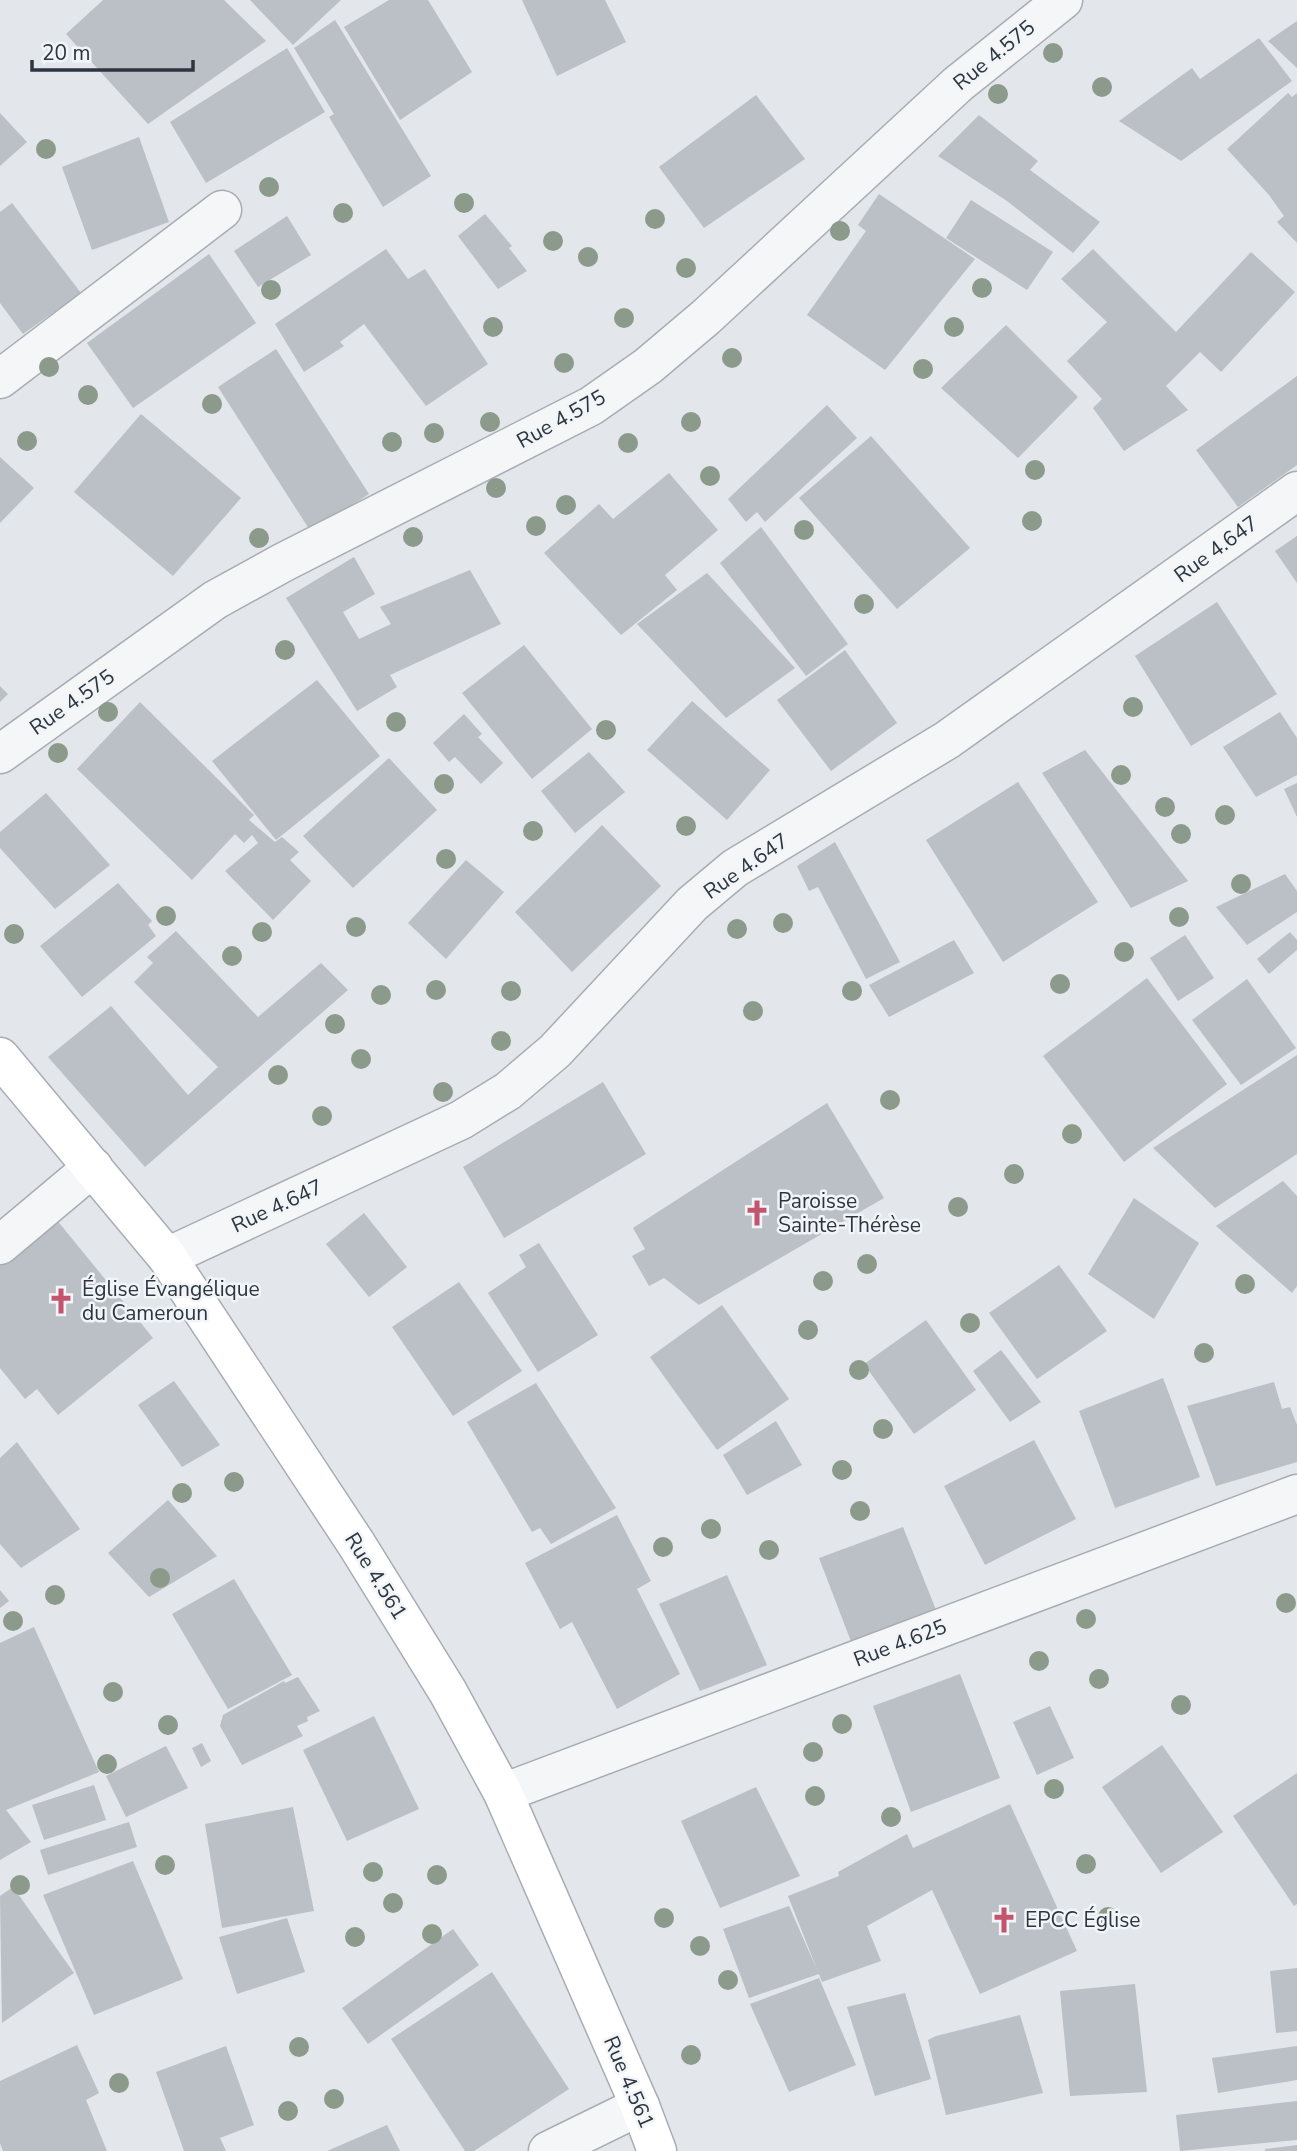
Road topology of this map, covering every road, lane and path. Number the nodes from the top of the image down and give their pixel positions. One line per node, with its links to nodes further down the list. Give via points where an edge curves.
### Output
1 (1063, 0): 5 (street, Rue 4.575, via 958,84 648,366 591,406 215,600)
2 (222, 210): 3 (street)
3 (0, 379)
4 (1297, 491): 9 (street, Rue 4.647, via 947,740 735,868 692,904 555,1051 508,1091 461,1120)
5 (0, 754)
6 (0, 1057): 7 (main road, Rue 4.561)
7 (93, 1167): 8 (street); 9 (main road, Rue 4.561)
8 (0, 1245)
9 (167, 1257): 11 (main road, Rue 4.561, via 357,1545 448,1692)
10 (1297, 1494): 11 (street, Rue 4.625)
11 (503, 1793): 12 (main road, Rue 4.561)
12 (640, 2106): 13 (street); 14 (main road, Rue 4.561)
13 (548, 2151)
14 (657, 2151)

